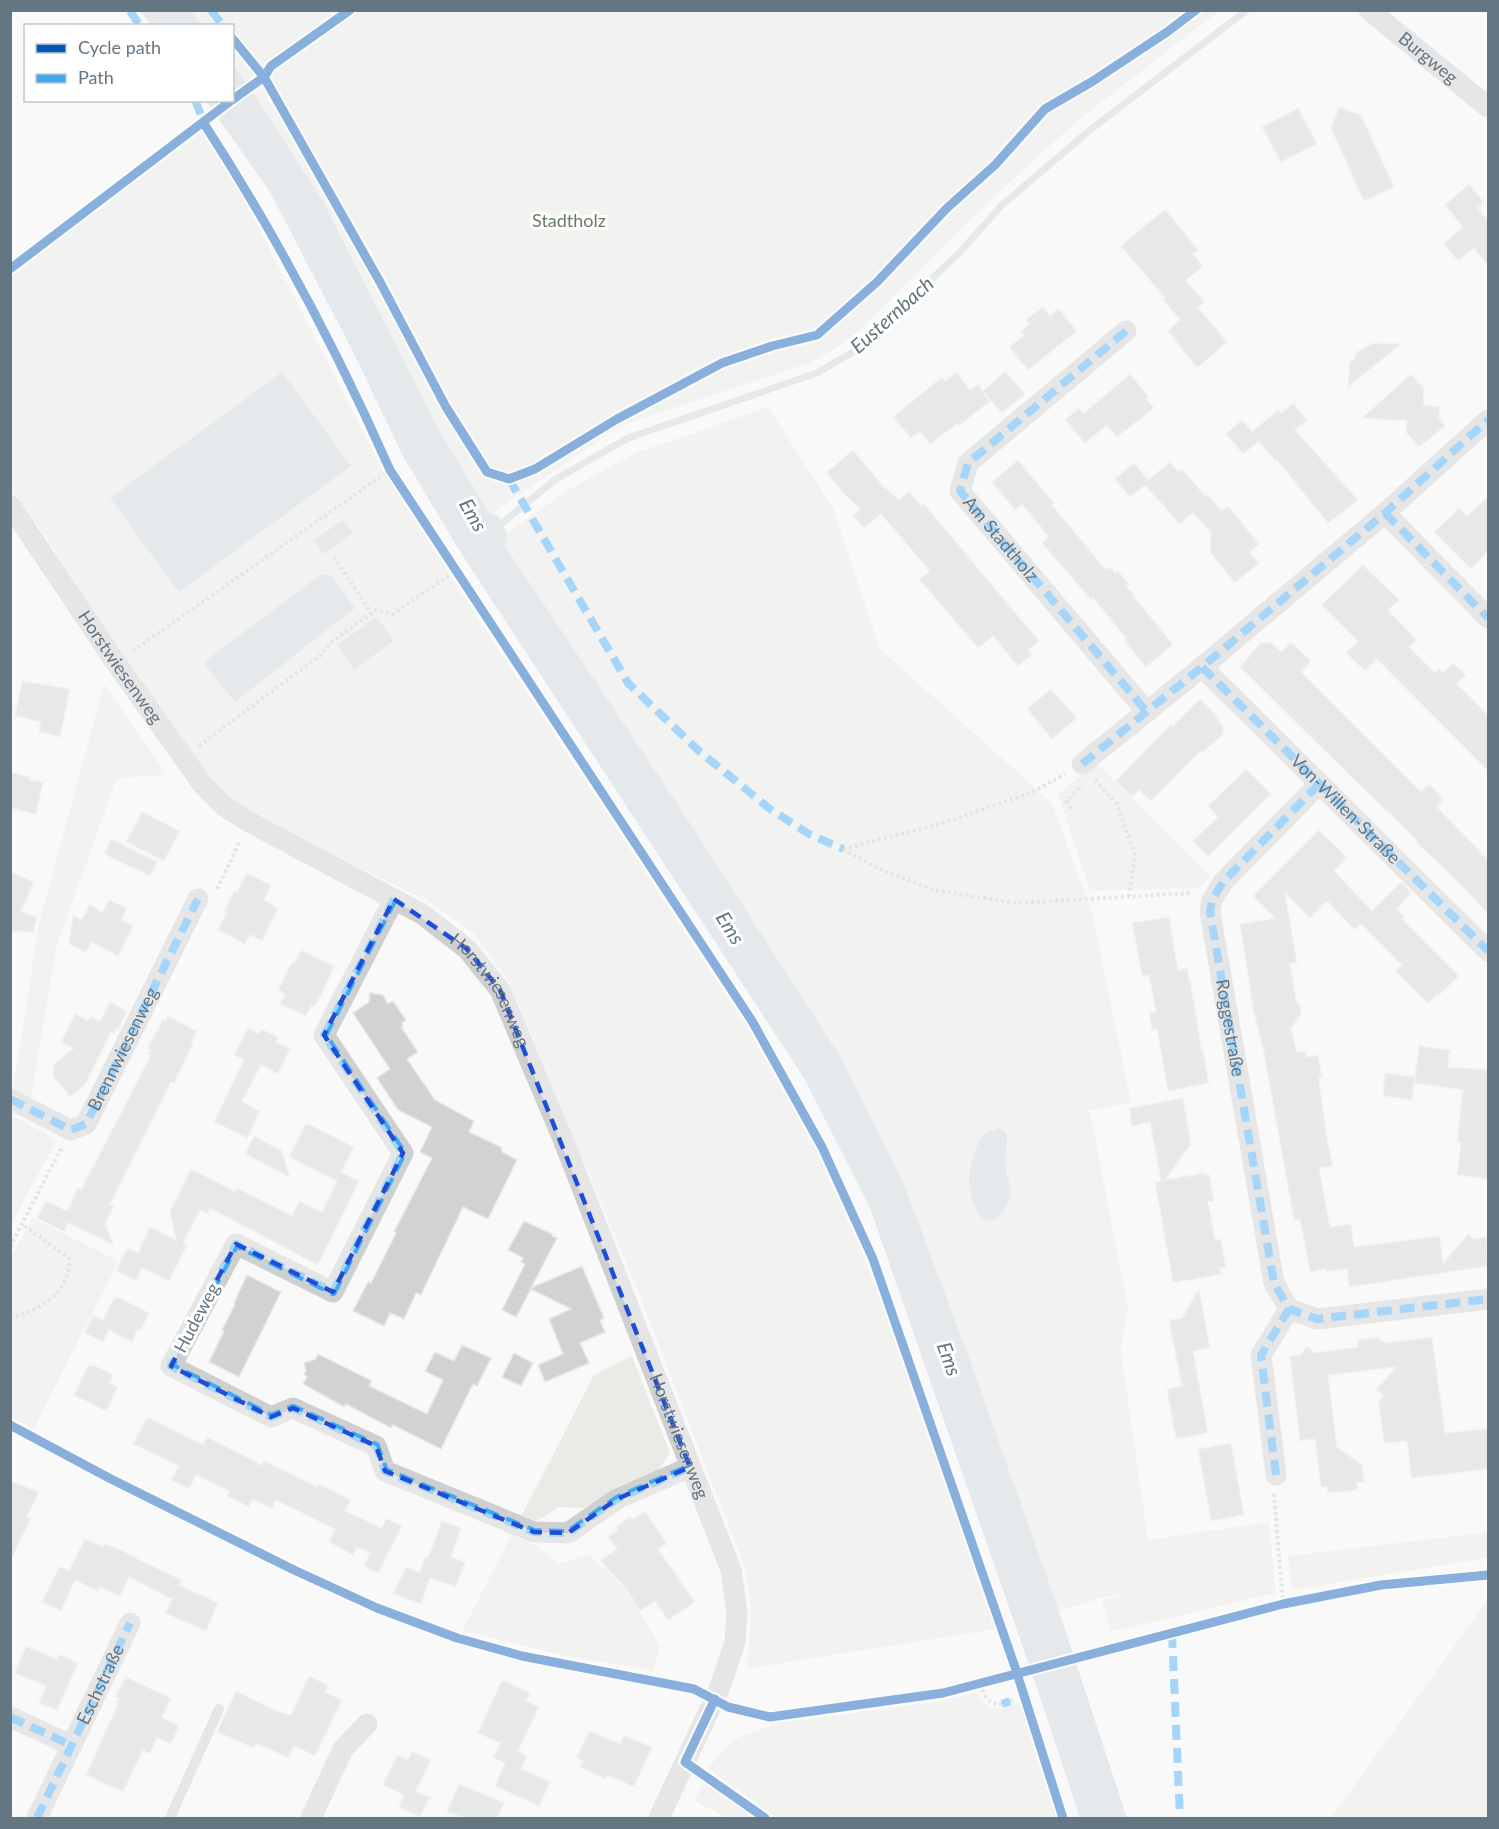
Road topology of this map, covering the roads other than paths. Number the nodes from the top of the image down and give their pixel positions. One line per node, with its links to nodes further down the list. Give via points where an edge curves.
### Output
1 (1369, 10): 2 (street, Burgweg)
2 (1488, 107)
3 (1126, 331): 9 (street, Am Stadtholz, via 968,463 960,491)
4 (1488, 420): 6 (street)
5 (10, 505): 12 (street, Horstwiesenweg, via 203,785 224,806 249,822)
6 (1385, 513): 7 (street); 8 (street)
7 (1488, 618)
8 (1202, 667): 9 (street); 11 (street, Von-Willen-Straße)
9 (1148, 712): 10 (street)
10 (1086, 770)
11 (1319, 784): 14 (street, Von-Willen-Straße); 17 (street, Roggestraße, via 1223,882 1210,912 1274,1283)
12 (394, 898): 18 (street, Horstwiesenweg, via 467,949 500,990 563,1139); 18 (street, Hudeweg, via 324,1035 403,1153 333,1292 236,1244 171,1366 271,1417 293,1408 366,1441 376,1446 385,1471 534,1532 568,1533 617,1499)
13 (198, 899): 15 (street, Brennwiesenweg, via 86,1124 71,1130)
14 (1488, 951)
15 (10, 1099)
16 (1488, 1299): 17 (street, via 1317,1319)
17 (1290, 1309): 19 (street, via 1261,1354)
18 (690, 1467): 28 (street, Horstwiesenweg, via 730,1570 737,1612 735,1642 720,1686)
19 (1276, 1475)
20 (130, 1623): 24 (street, Eschstraße)
21 (219, 1708): 26 (lane)
22 (10, 1718): 24 (street, Eschstraße)
23 (367, 1724): 27 (street, via 343,1749)
24 (71, 1745): 25 (street, Eschstraße)
25 (37, 1818)
26 (170, 1818)
27 (311, 1818)
28 (659, 1818)

